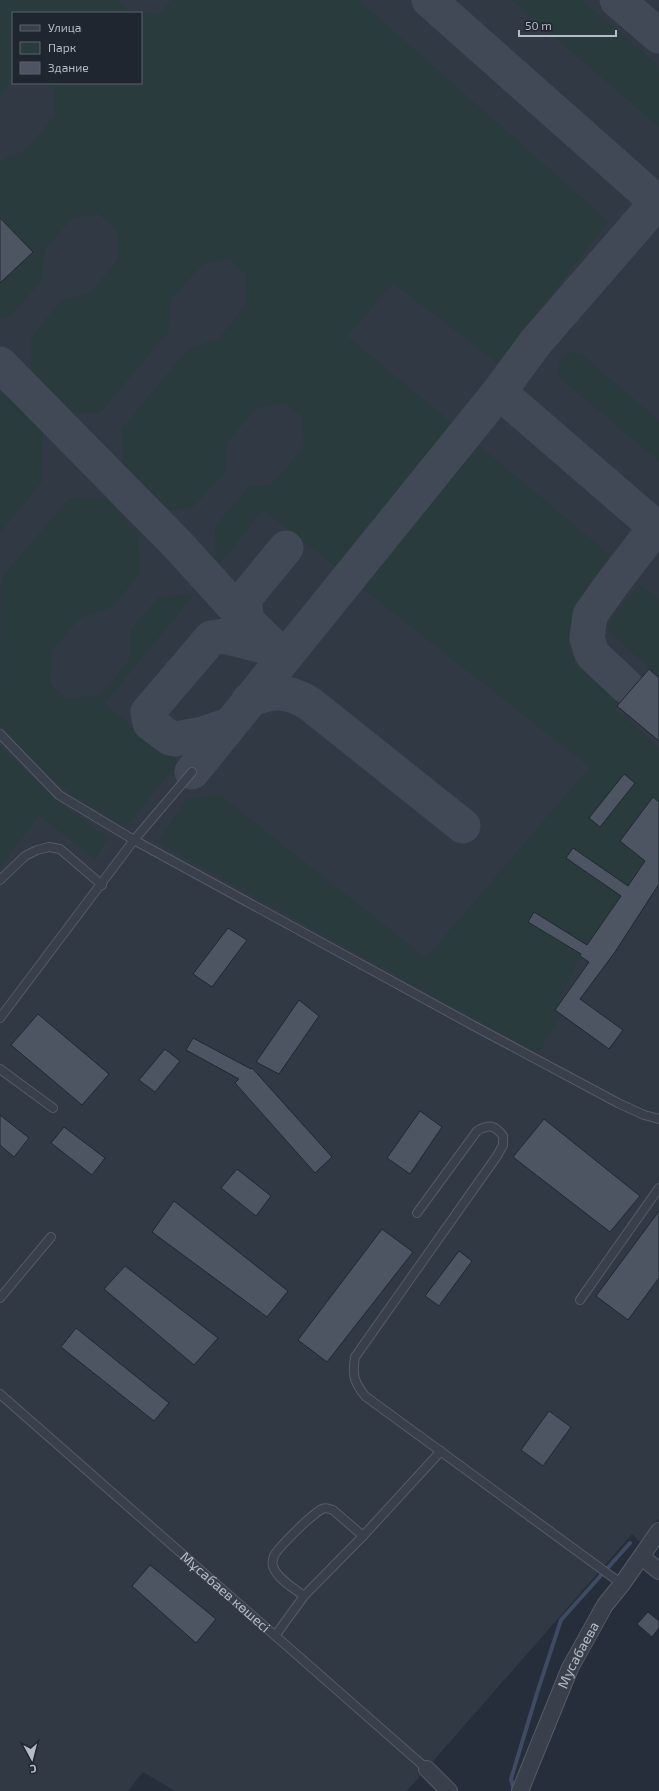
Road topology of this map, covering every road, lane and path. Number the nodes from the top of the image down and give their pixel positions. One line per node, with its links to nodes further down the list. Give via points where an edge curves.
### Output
1 (0, 734): 3 (lane, via 59,794)
2 (192, 772): 3 (lane)
3 (134, 840): 5 (lane); 9 (lane, via 481,1030 644,1115)
4 (0, 880): 5 (lane, via 25,856 49,847 60,849)
5 (102, 885): 6 (lane)
6 (0, 1018)
7 (0, 1069): 8 (lane)
8 (53, 1108)
9 (659, 1119)
10 (659, 1188): 14 (lane)
11 (417, 1213): 16 (lane, via 477,1131 486,1126 498,1129 503,1136 503,1145 497,1156 355,1357 353,1371 356,1385 365,1396)
12 (51, 1237): 13 (lane)
13 (0, 1298)
14 (580, 1300)
15 (0, 1394): 23 (lane, Мұсабаев көшесі)
16 (441, 1451): 18 (lane); 21 (lane)
17 (659, 1531): 19 (street, Мусабаева)
18 (363, 1536): 22 (lane); 22 (lane, via 333,1510 327,1508 323,1508 302,1526 274,1555 273,1563 276,1573)
19 (642, 1557): 20 (street); 21 (street, Мусабаева)
20 (659, 1571)
21 (616, 1580): 26 (street, Мусабаева, via 570,1668)
22 (304, 1596): 23 (lane)
23 (275, 1636): 24 (lane, Мұсабаев көшесі)
24 (427, 1769): 25 (street, Мұсабаев көшесі)
25 (450, 1791)
26 (520, 1791)

